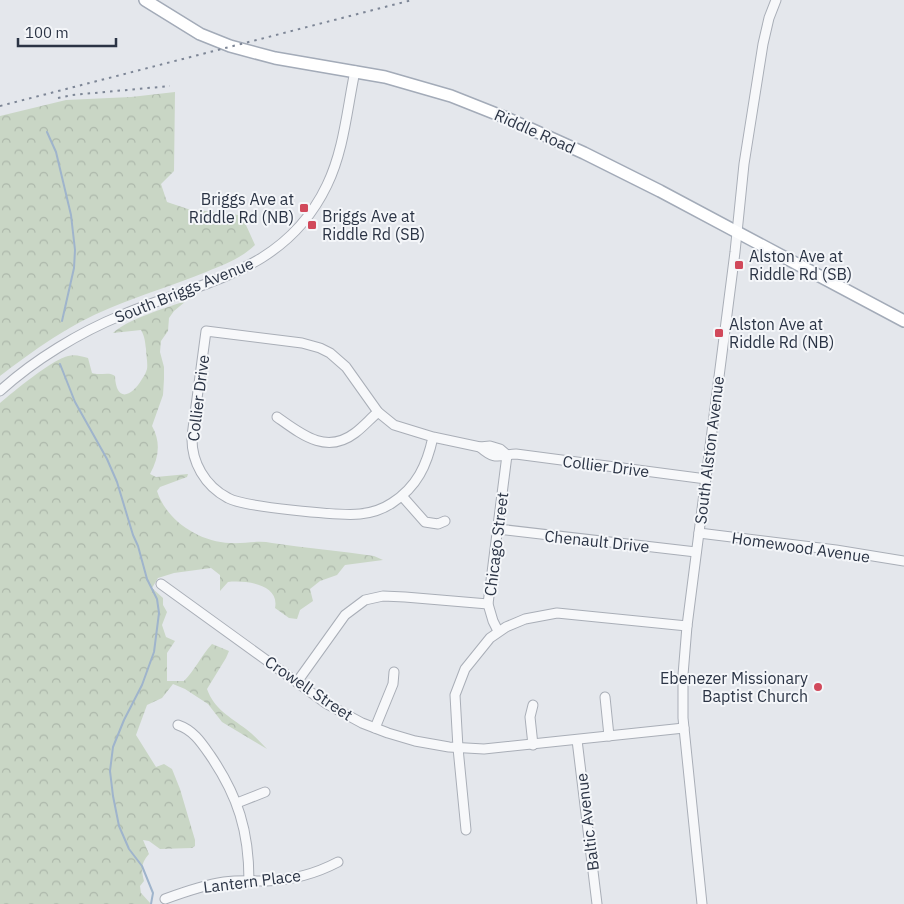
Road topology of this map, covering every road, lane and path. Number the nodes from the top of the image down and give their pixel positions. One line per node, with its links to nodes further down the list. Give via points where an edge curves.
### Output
1 (145, 0): 3 (main road, Riddle Road, via 200,34 230,46 274,58)
2 (776, 0): 4 (street, South Alston Avenue, via 758,71)
3 (354, 71): 4 (main road, Riddle Road, via 420,86 504,117 600,161); 6 (street, South Briggs Avenue, via 341,146 332,173 314,209 288,239 241,270 134,309 86,332)
4 (737, 232): 5 (main road, Riddle Road); 11 (street, South Alston Avenue)
5 (904, 321)
6 (0, 391)
7 (378, 412): 8 (street, via 348,438 333,442 307,438); 9 (street, Collier Drive, via 400,428); 12 (street, Collier Drive, via 338,359 320,348 206,331 192,447 201,472 219,492 239,502 348,514 380,509)
8 (277, 417)
9 (433, 437): 10 (street, Collier Drive, via 480,448 490,446); 12 (street, Collier Drive, via 424,469)
10 (507, 455): 11 (street, Collier Drive); 14 (street, Chicago Street)
11 (706, 479): 15 (street, South Alston Avenue)
12 (402, 496): 13 (street, via 425,522 438,524)
13 (445, 521)
14 (498, 529): 16 (street, Chenault Drive); 19 (street, Chicago Street)
15 (698, 533): 16 (street, South Alston Avenue); 17 (street, Homewood Avenue)
16 (696, 552): 20 (street, South Alston Avenue)
17 (904, 561)
18 (161, 584): 23 (street, Crowell Street)
19 (488, 604): 21 (street, Chicago Street); 23 (street, via 398,596 365,600 345,615)
20 (687, 626): 21 (street, via 557,613 525,619); 28 (street, South Alston Avenue, via 683,676)
21 (498, 631): 32 (street, via 465,670 457,688)
22 (394, 672): 27 (street)
23 (297, 682): 27 (street, Crowell Street, via 343,713)
24 (605, 697): 29 (street)
25 (533, 705): 31 (street, via 530,717)
26 (178, 724): 34 (street, via 193,733 205,747)
27 (375, 728): 32 (street, Crowell Street, via 415,741)
28 (684, 728): 29 (street, Crowell Street); 40 (street, South Alston Avenue)
29 (609, 736): 30 (street, Crowell Street)
30 (577, 740): 31 (street, Crowell Street); 39 (street, Baltic Avenue)
31 (533, 745): 32 (street, Crowell Street)
32 (458, 748): 35 (street)
33 (265, 792): 34 (street)
34 (237, 803): 37 (street, via 248,844)
35 (466, 830)
36 (338, 862): 37 (street, Lantern Place, via 302,876)
37 (249, 881): 38 (street, Lantern Place, via 218,883)
38 (164, 898)
39 (597, 904)
40 (702, 904)

